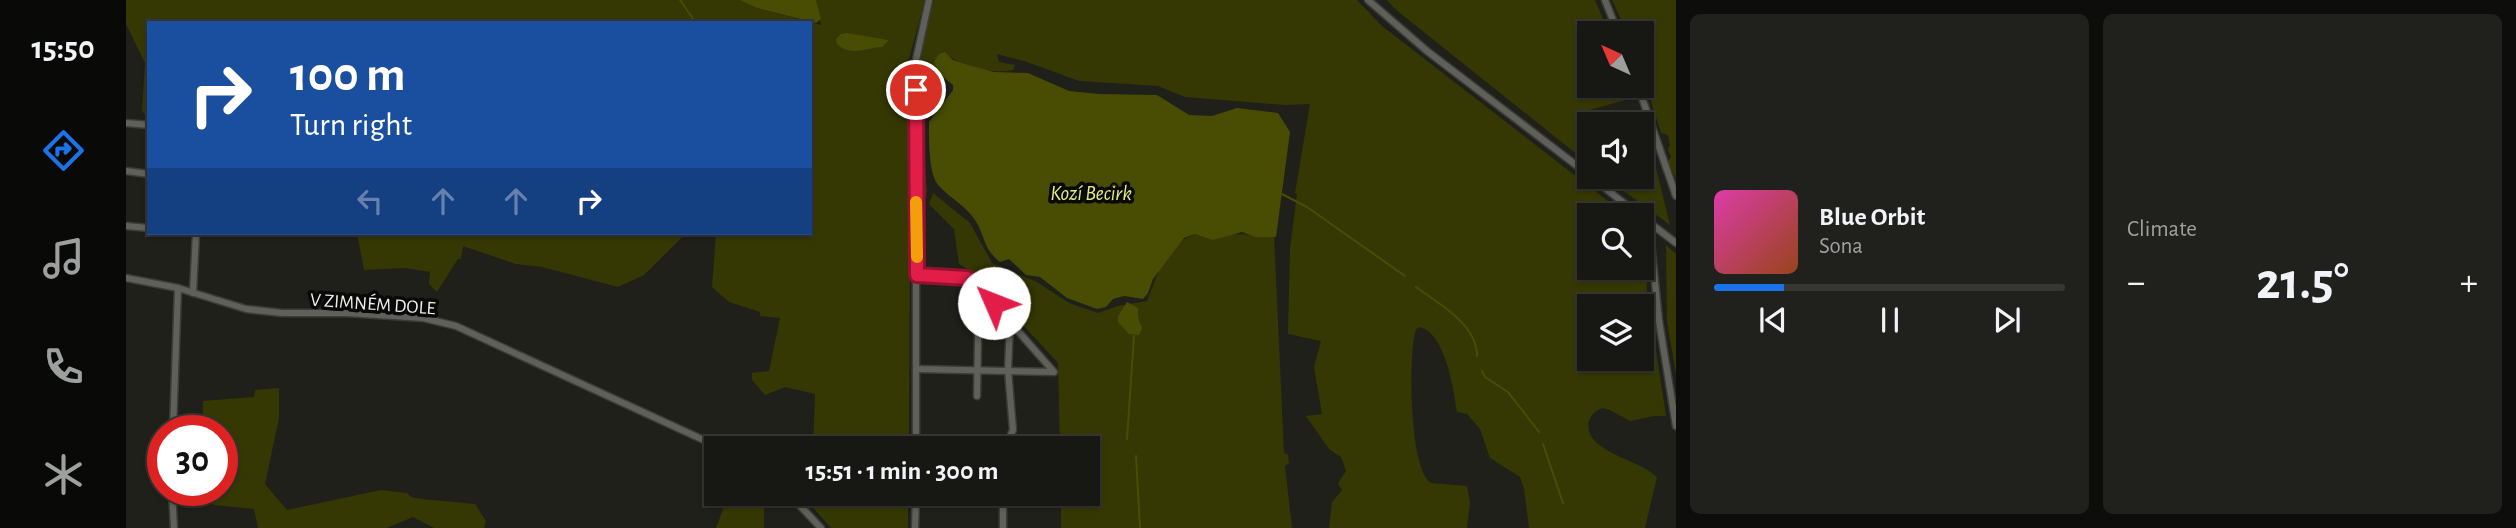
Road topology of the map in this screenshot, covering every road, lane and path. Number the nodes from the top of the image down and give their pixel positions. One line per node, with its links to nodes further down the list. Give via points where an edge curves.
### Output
1 (929, 0): 20 (street, via 916,60)
2 (1367, 0): 8 (street)
3 (1605, 0): 4 (street)
4 (1613, 21)
5 (1642, 98): 12 (street)
6 (126, 123): 7 (street)
7 (147, 125)
8 (1577, 166)
9 (126, 171): 10 (street)
10 (147, 174)
11 (1606, 189): 13 (street)
12 (1676, 196)
13 (1624, 203)
14 (126, 226): 16 (street)
15 (1654, 227): 18 (street)
16 (147, 228)
17 (197, 235): 24 (street)
18 (1676, 243)
19 (1654, 272): 31 (street)
20 (917, 275): 22 (street, via 967,278); 26 (street)
21 (126, 278): 23 (street, V ZIMNÉM DOLE)
22 (979, 284): 25 (street); 27 (street)
23 (177, 288): 24 (street, V ZIMNÉM DOLE); 30 (street)
24 (193, 293): 34 (street, V ZIMNÉM DOLE, via 246,309 423,318 456,326)
25 (1010, 322): 28 (street); 28 (street, via 1054,372)
26 (916, 369): 27 (street); 32 (street)
27 (978, 370): 28 (street); 29 (street)
28 (1008, 370): 33 (street)
29 (977, 396)
30 (173, 415)
31 (1676, 426)
32 (916, 436)
33 (1010, 436)
34 (704, 440)
35 (173, 506): 39 (street)
36 (800, 506): 40 (street)
37 (915, 506): 41 (street)
38 (1003, 506): 42 (street)
39 (174, 528)
40 (821, 528)
41 (915, 528)
42 (1003, 528)

